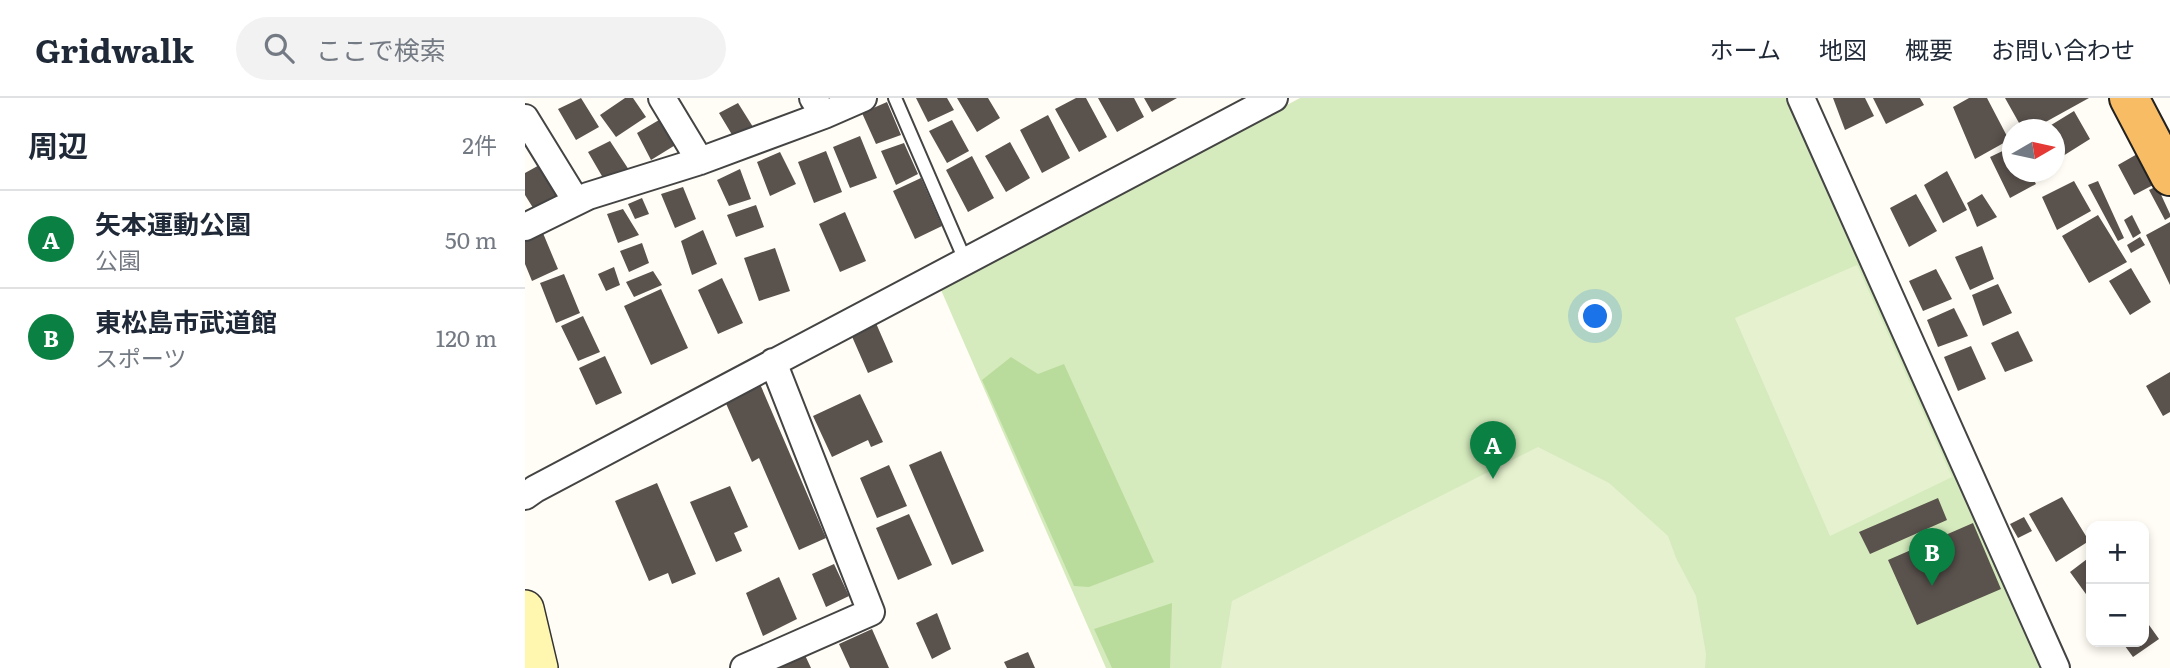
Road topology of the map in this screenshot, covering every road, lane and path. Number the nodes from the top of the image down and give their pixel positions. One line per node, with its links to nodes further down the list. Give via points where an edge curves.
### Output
1 (662, 98): 9 (street)
2 (863, 98): 7 (street)
3 (895, 98): 13 (lane)
4 (1274, 98): 13 (street)
5 (1801, 98): 19 (street)
6 (2129, 98): 10 (highway)
7 (819, 107): 9 (street)
8 (525, 118): 11 (street)
9 (700, 161): 11 (street)
10 (2170, 176)
11 (576, 201): 12 (street)
12 (525, 227)
13 (965, 260): 14 (street)
14 (773, 362): 15 (street); 18 (street, via 871,612)
15 (525, 496)
16 (525, 609): 17 (main road)
17 (539, 668)
18 (744, 668)
19 (2056, 668)

